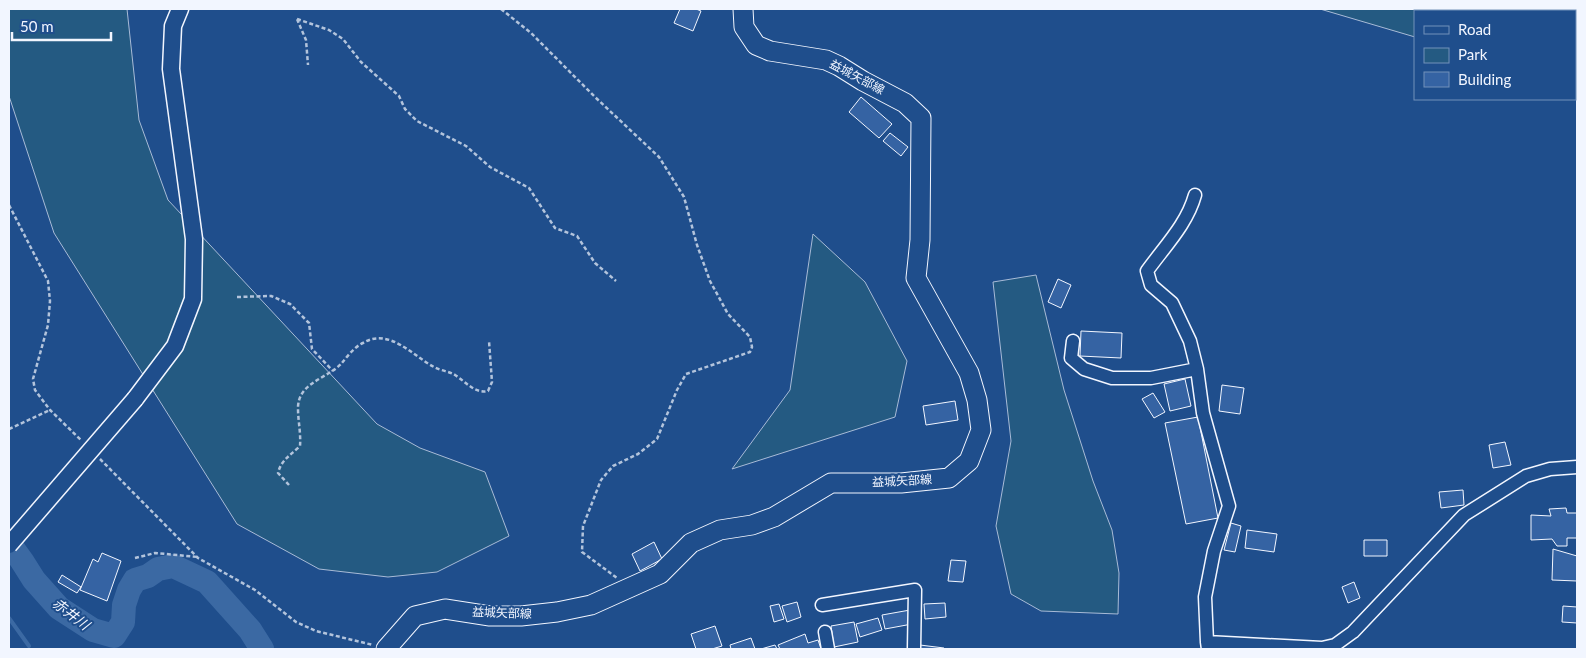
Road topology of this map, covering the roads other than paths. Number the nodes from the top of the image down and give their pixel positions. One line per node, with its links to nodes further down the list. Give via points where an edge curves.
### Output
1 (180, 9): 7 (street, bridge, via 174,26 170,68 194,239 193,299 176,346 135,399)
2 (743, 9): 11 (main road, 益城矢部線, via 744,27 756,45 770,51 826,60 905,103 921,118 920,240 916,278 969,373 977,400 980,430 969,461 949,478 901,483 831,483 774,517 752,525 720,530 691,543 660,574 591,605 521,616 490,616 445,609 415,616)
3 (1195, 194): 5 (street, via 1192,208 1180,227 1147,270 1151,285 1172,303 1190,340)
4 (1073, 341): 5 (street, via 1071,358 1084,369 1112,378 1151,378)
5 (1198, 369): 10 (street, via 1203,412 1229,506 1214,551 1205,597)
6 (1577, 468): 10 (street, via 1550,469 1526,476 1464,515 1353,632 1335,645 1322,648)
7 (9, 545)
8 (822, 605): 13 (street, via 916,590)
9 (825, 632): 12 (street)
10 (1208, 646)
11 (386, 649)
12 (828, 649)
13 (914, 649)

